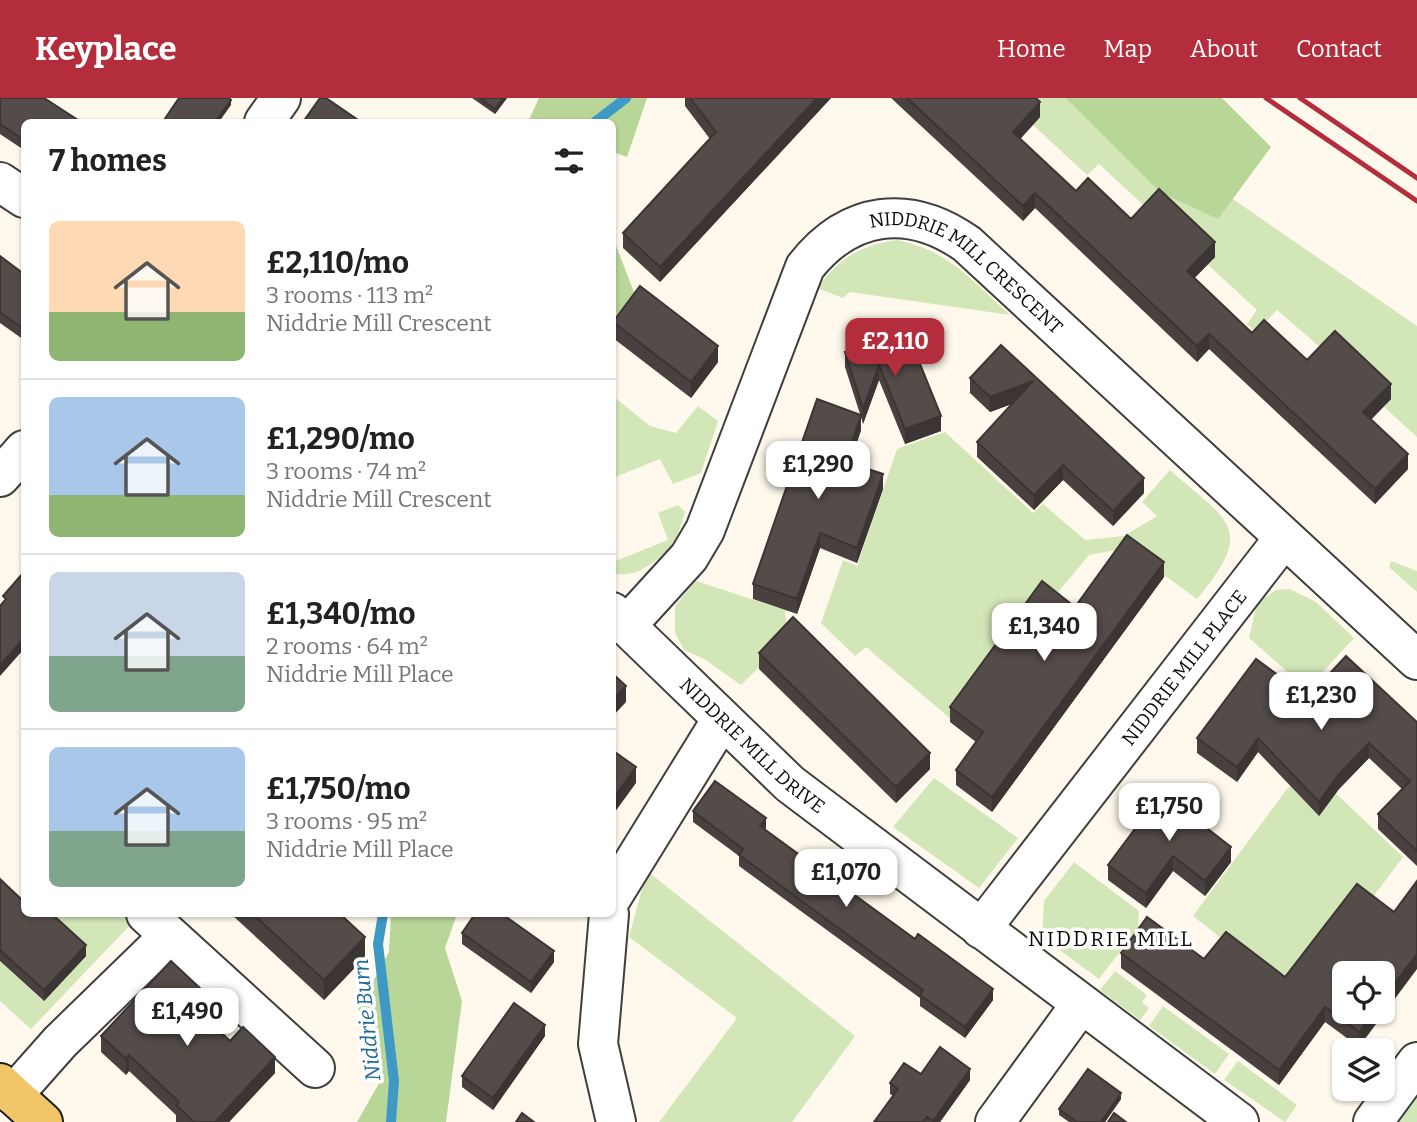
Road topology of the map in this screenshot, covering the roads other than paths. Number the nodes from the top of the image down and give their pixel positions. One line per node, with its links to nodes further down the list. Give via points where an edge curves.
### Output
1 (281, 98): 2 (street)
2 (266, 119)
3 (0, 181): 4 (street)
4 (21, 196)
5 (21, 453): 6 (street)
6 (0, 477)
7 (1284, 538): 8 (street, NIDDRIE MILL CRESCENT, via 967,244 932,223 872,220 834,237 805,267 705,530 689,557); 9 (street, NIDDRIE MILL CRESCENT); 14 (street, NIDDRIE MILL PLACE)
8 (620, 619): 10 (street, NIDDRIE MILL DRIVE)
9 (1417, 660)
10 (722, 719): 11 (street); 14 (street, NIDDRIE MILL DRIVE, via 835,821)
11 (616, 891)
12 (610, 917): 20 (street, via 598,1044)
13 (157, 925): 17 (street); 18 (street, via 60,1042)
14 (981, 929): 15 (street, NIDDRIE MILL DRIVE)
15 (1081, 1004): 21 (street); 22 (street, NIDDRIE MILL DRIVE)
16 (1417, 1062): 23 (street)
17 (316, 1068)
18 (6, 1089): 19 (main road)
19 (43, 1122)
20 (616, 1122)
21 (995, 1122)
22 (1239, 1122)
23 (1373, 1122)

